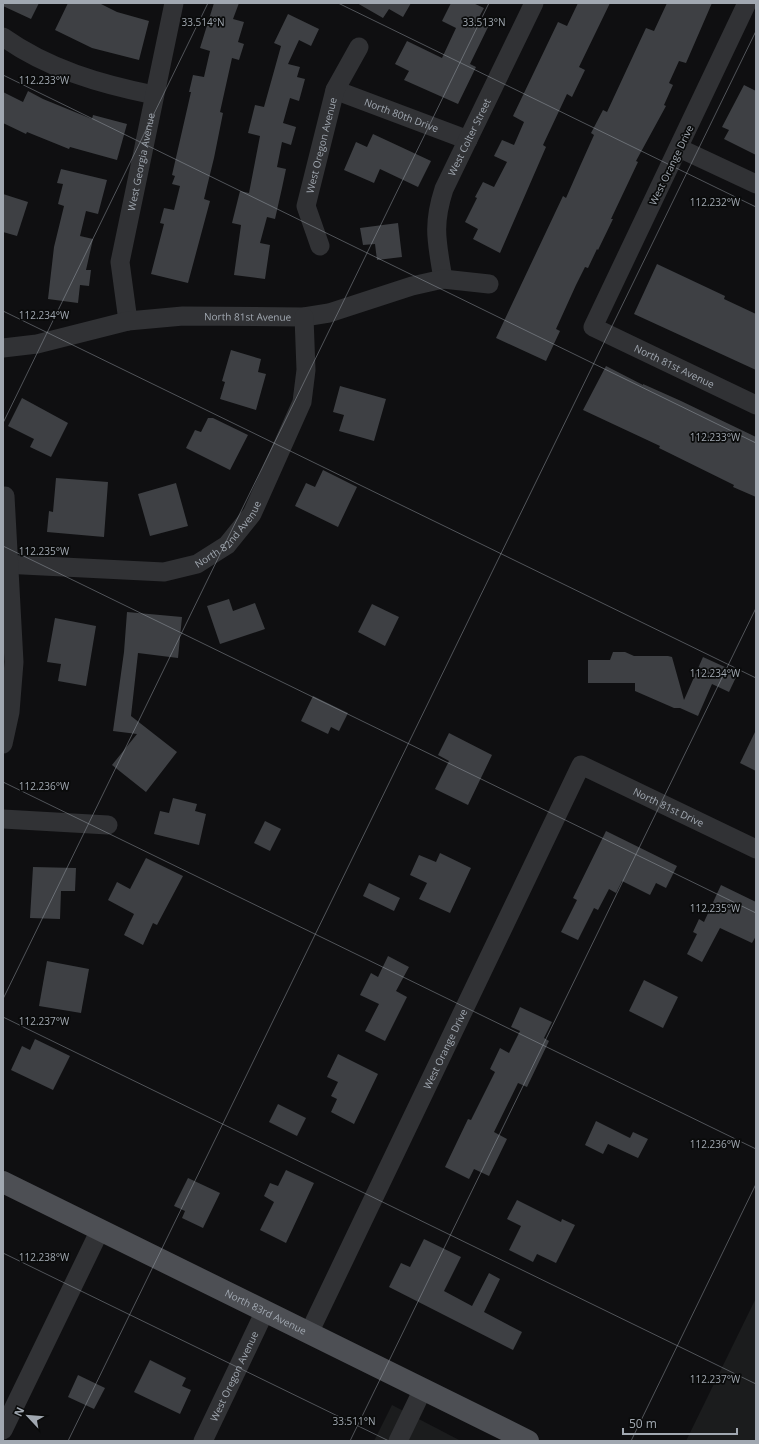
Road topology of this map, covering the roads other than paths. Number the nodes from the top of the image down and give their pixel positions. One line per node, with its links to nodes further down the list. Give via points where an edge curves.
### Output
1 (174, 3): 7 (street, West Georgia Avenue)
2 (534, 3): 8 (street, West Colter Street)
3 (747, 3): 9 (street, West Orange Drive)
4 (3, 37): 7 (street, via 24,52 69,73)
5 (359, 48): 6 (street, West Oregon Avenue)
6 (335, 90): 8 (street, North 80th Drive); 11 (street, West Oregon Avenue, via 306,206)
7 (154, 95): 15 (street, West Georgia Avenue, via 120,262)
8 (468, 140): 12 (street, West Colter Street, via 444,189 437,211 435,225)
9 (679, 148): 10 (street); 16 (street, West Orange Drive)
10 (756, 184)
11 (320, 246)
12 (443, 279): 13 (street, North 81st Avenue); 14 (street, North 81st Avenue, via 412,286 329,313)
13 (489, 284)
14 (304, 317): 15 (street, North 81st Avenue, via 183,316); 20 (street, North 82nd Avenue, via 306,370 302,402 252,514 227,545 197,564 164,572)
15 (128, 321): 17 (street, North 81st Avenue, via 37,344)
16 (593, 327): 18 (street, North 81st Avenue)
17 (3, 348)
18 (756, 405)
19 (5, 496): 20 (street)
20 (6, 564): 21 (street, via 14,662 10,712)
21 (3, 744)
22 (581, 765): 25 (street, North 81st Drive); 29 (street, West Orange Drive)
23 (3, 819): 24 (street)
24 (108, 825)
25 (756, 849)
26 (3, 1182): 27 (main road, North 83rd Avenue)
27 (100, 1230): 28 (main road, North 83rd Avenue); 31 (street)
28 (266, 1311): 29 (main road, North 83rd Avenue); 32 (street, West Oregon Avenue)
29 (309, 1333): 30 (main road, North 83rd Avenue)
30 (423, 1389): 33 (street); 34 (main road, North 83rd Avenue)
31 (3, 1430)
32 (203, 1441)
33 (398, 1441)
34 (528, 1441)

